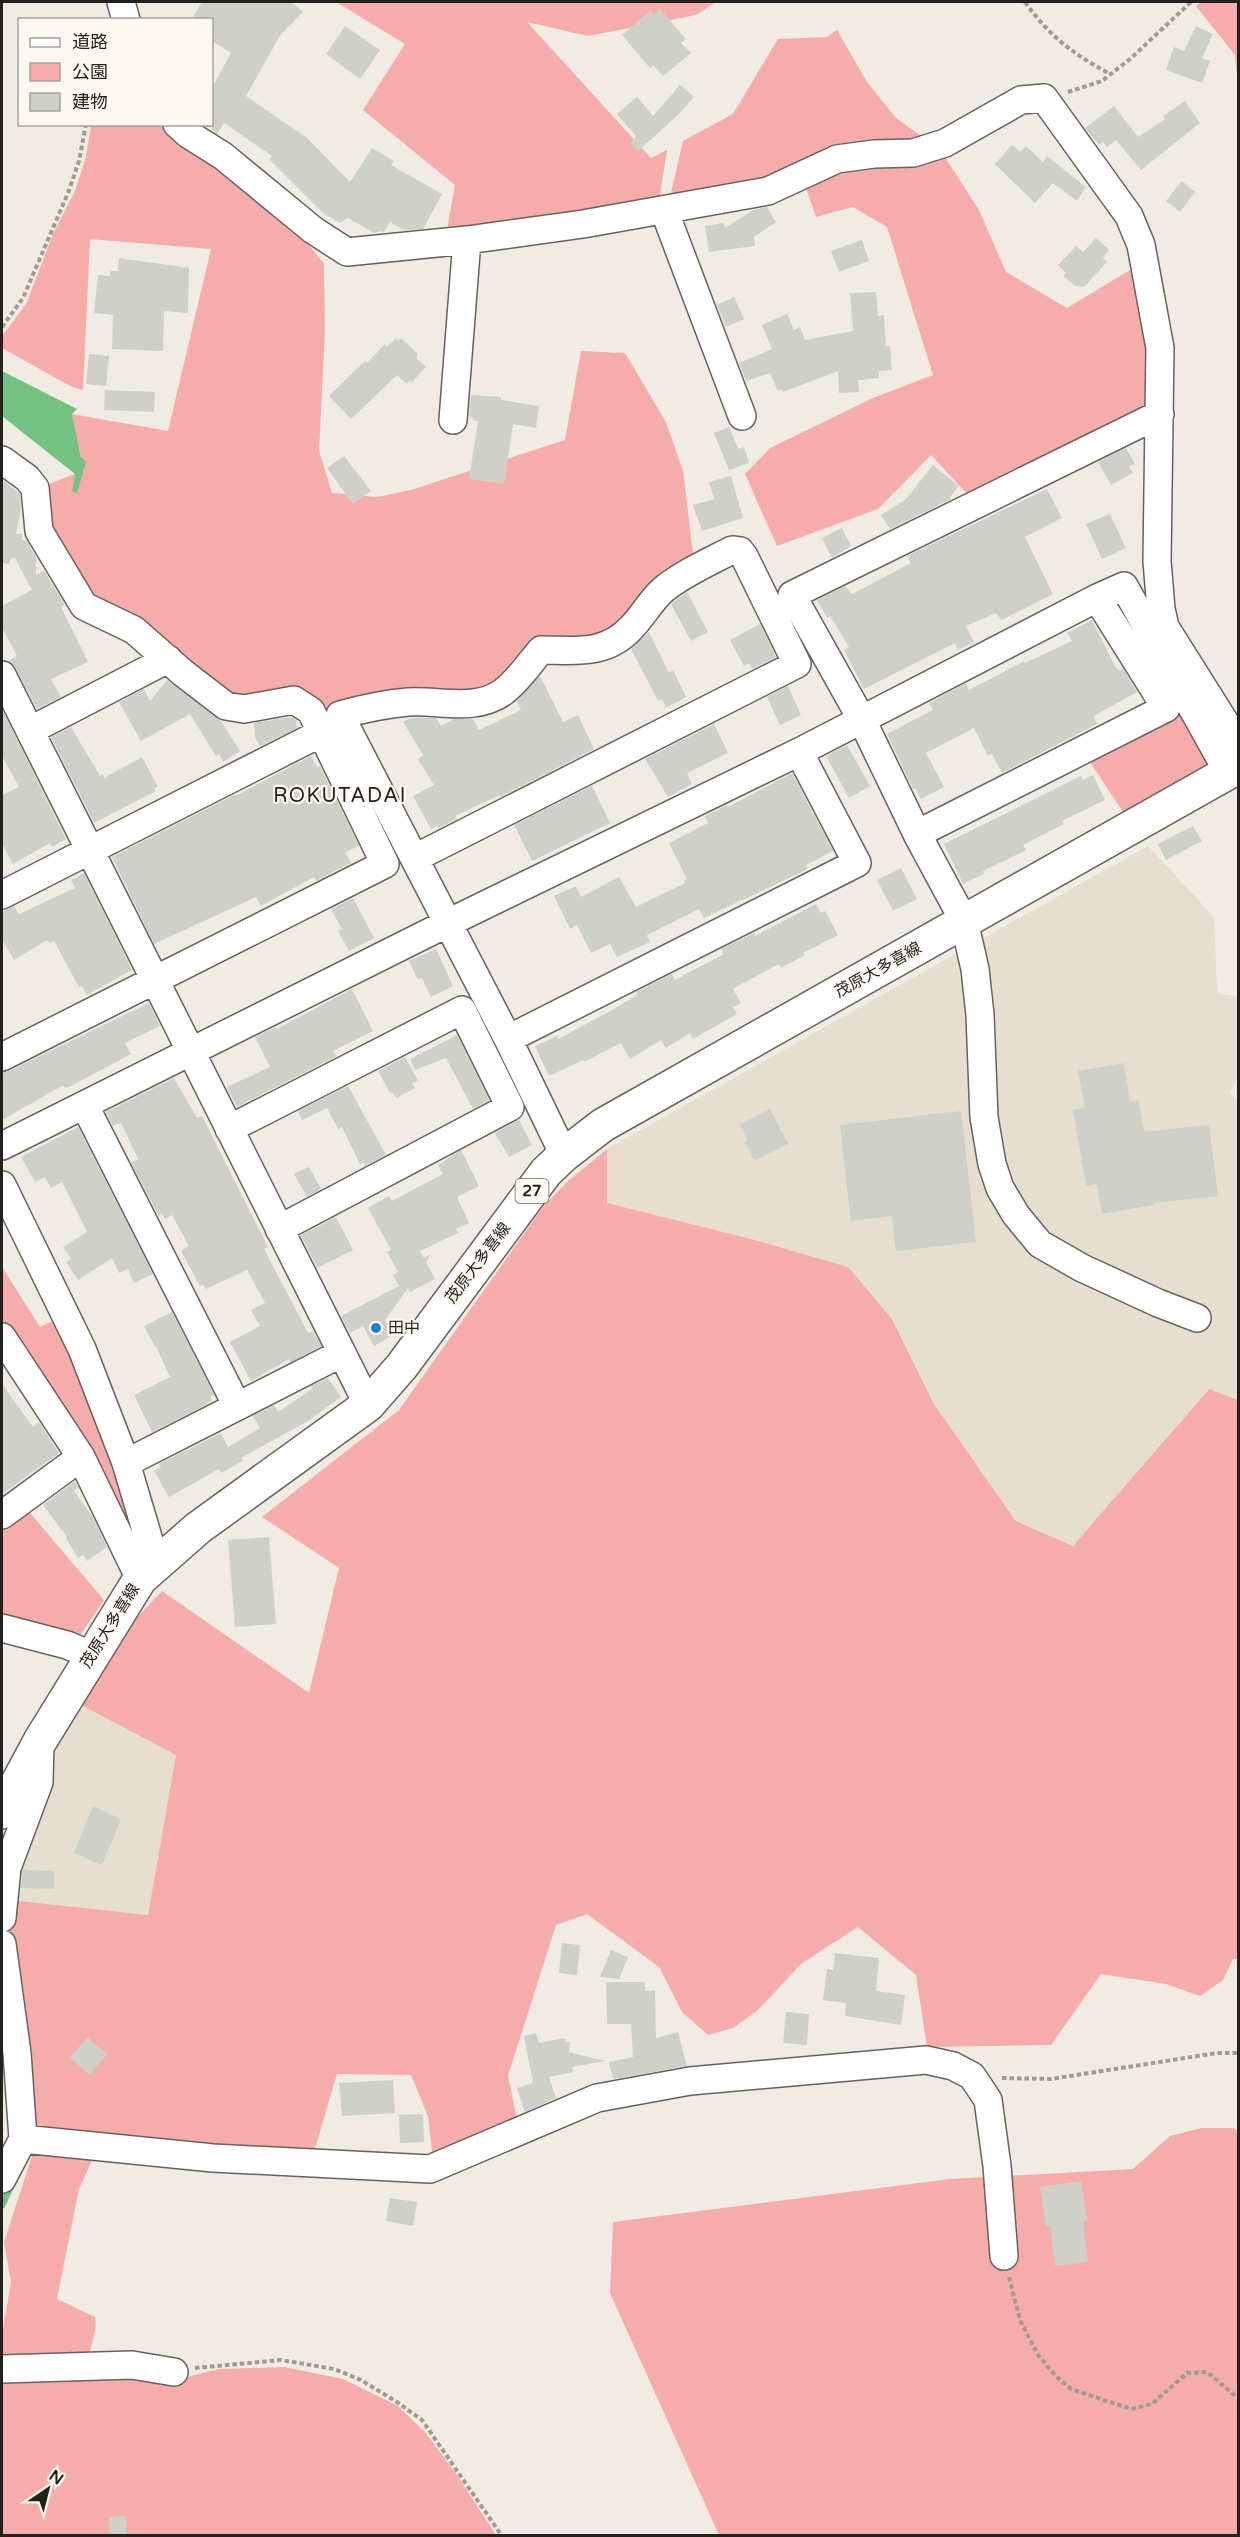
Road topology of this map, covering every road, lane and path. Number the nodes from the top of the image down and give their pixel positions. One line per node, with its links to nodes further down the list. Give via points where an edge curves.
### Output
1 (121, 2): 4 (street)
2 (1025, 2): 5 (path, via 1056,39)
3 (1191, 2): 5 (path)
4 (125, 18)
5 (1110, 74): 6 (path, via 1102,81)
6 (1044, 98): 9 (street, via 1022,100 945,143 913,153 837,159 768,191); 12 (street, via 1129,216 1141,244 1160,348)
7 (86, 126): 11 (path, via 68,193 23,298)
8 (179, 126): 10 (street, via 347,252)
9 (664, 210): 10 (street); 13 (street)
10 (467, 240): 14 (street)
11 (2, 327)
12 (1160, 414): 19 (street, via 792,595); 23 (street, via 1157,561 1161,609 1165,627)
13 (742, 416)
14 (453, 420)
15 (2, 460): 17 (street, via 35,488 39,531 84,606 134,630)
16 (1097, 598): 19 (street); 23 (street, via 1124,586); 24 (street, via 1166,708)
17 (168, 659): 20 (street); 21 (street, via 226,706 244,709 294,700 311,711)
18 (2, 675): 20 (street)
19 (862, 720): 22 (street); 24 (street)
20 (31, 730): 25 (street)
21 (323, 732): 25 (street); 30 (street, via 385,864)
22 (799, 752): 29 (street); 31 (street, via 857,863)
23 (1235, 760): 28 (main road, 茂原大多喜線 / 27)
24 (916, 834): 28 (street)
25 (90, 852): 27 (street); 30 (street)
26 (415, 858): 26 (street, via 340,716 410,702 488,700 503,692 541,650 589,652 604,646 630,630 662,591 680,577 732,550 740,551 797,663); 29 (street)
27 (2, 896)
28 (964, 921): 37 (main road, 茂原大多喜線 / 27, via 603,1125); 40 (street, via 980,1014 984,1117 1000,1188 1040,1244 1158,1304)
29 (448, 923): 31 (street); 32 (street)
30 (155, 981): 32 (street); 33 (street)
31 (508, 1039): 37 (street)
32 (191, 1052): 34 (street); 35 (street)
33 (2, 1057)
34 (85, 1106): 36 (street); 44 (street)
35 (229, 1129): 39 (street); 39 (street, via 462,1010 510,1107)
36 (2, 1146)
37 (564, 1155): 43 (main road, 茂原大多喜線 / 27, via 546,1172 402,1366)
38 (2, 1185): 46 (street, via 82,1349)
39 (279, 1229): 42 (street)
40 (1197, 1318)
41 (2, 1337): 45 (street)
42 (342, 1353): 43 (street); 44 (street)
43 (368, 1405): 48 (main road, 茂原大多喜線 / 27, via 198,1528)
44 (237, 1406): 46 (street)
45 (81, 1457): 47 (street); 48 (street)
46 (126, 1463): 48 (street)
47 (2, 1515)
48 (148, 1571): 50 (main road, 茂原大多喜線 / 27)
49 (2, 1628): 50 (street)
50 (91, 1655): 51 (main road, 茂原大多喜線 / 27)
51 (40, 1742): 52 (main road, 茂原大多喜線 / 27); 53 (street, via 39,1782 7,1868)
52 (2, 1812)
53 (2, 1918)
54 (2, 1944): 57 (street, via 17,2053)
55 (1239, 2053): 56 (path, via 1217,2053 1052,2079)
56 (972, 2076): 57 (street, via 926,2060 690,2080 640,2088 597,2098 430,2169 213,2158); 59 (street, via 988,2100)
57 (22, 2139): 58 (street)
58 (2, 2179)
59 (1004, 2256): 62 (path, via 1020,2320 1038,2355 1071,2389 1131,2409 1152,2404 1187,2373 1207,2372)
60 (2, 2368): 61 (street, via 132,2365)
61 (174, 2372): 63 (path, via 281,2360 334,2369 361,2380 422,2421)
62 (1239, 2398)
63 (502, 2535)

